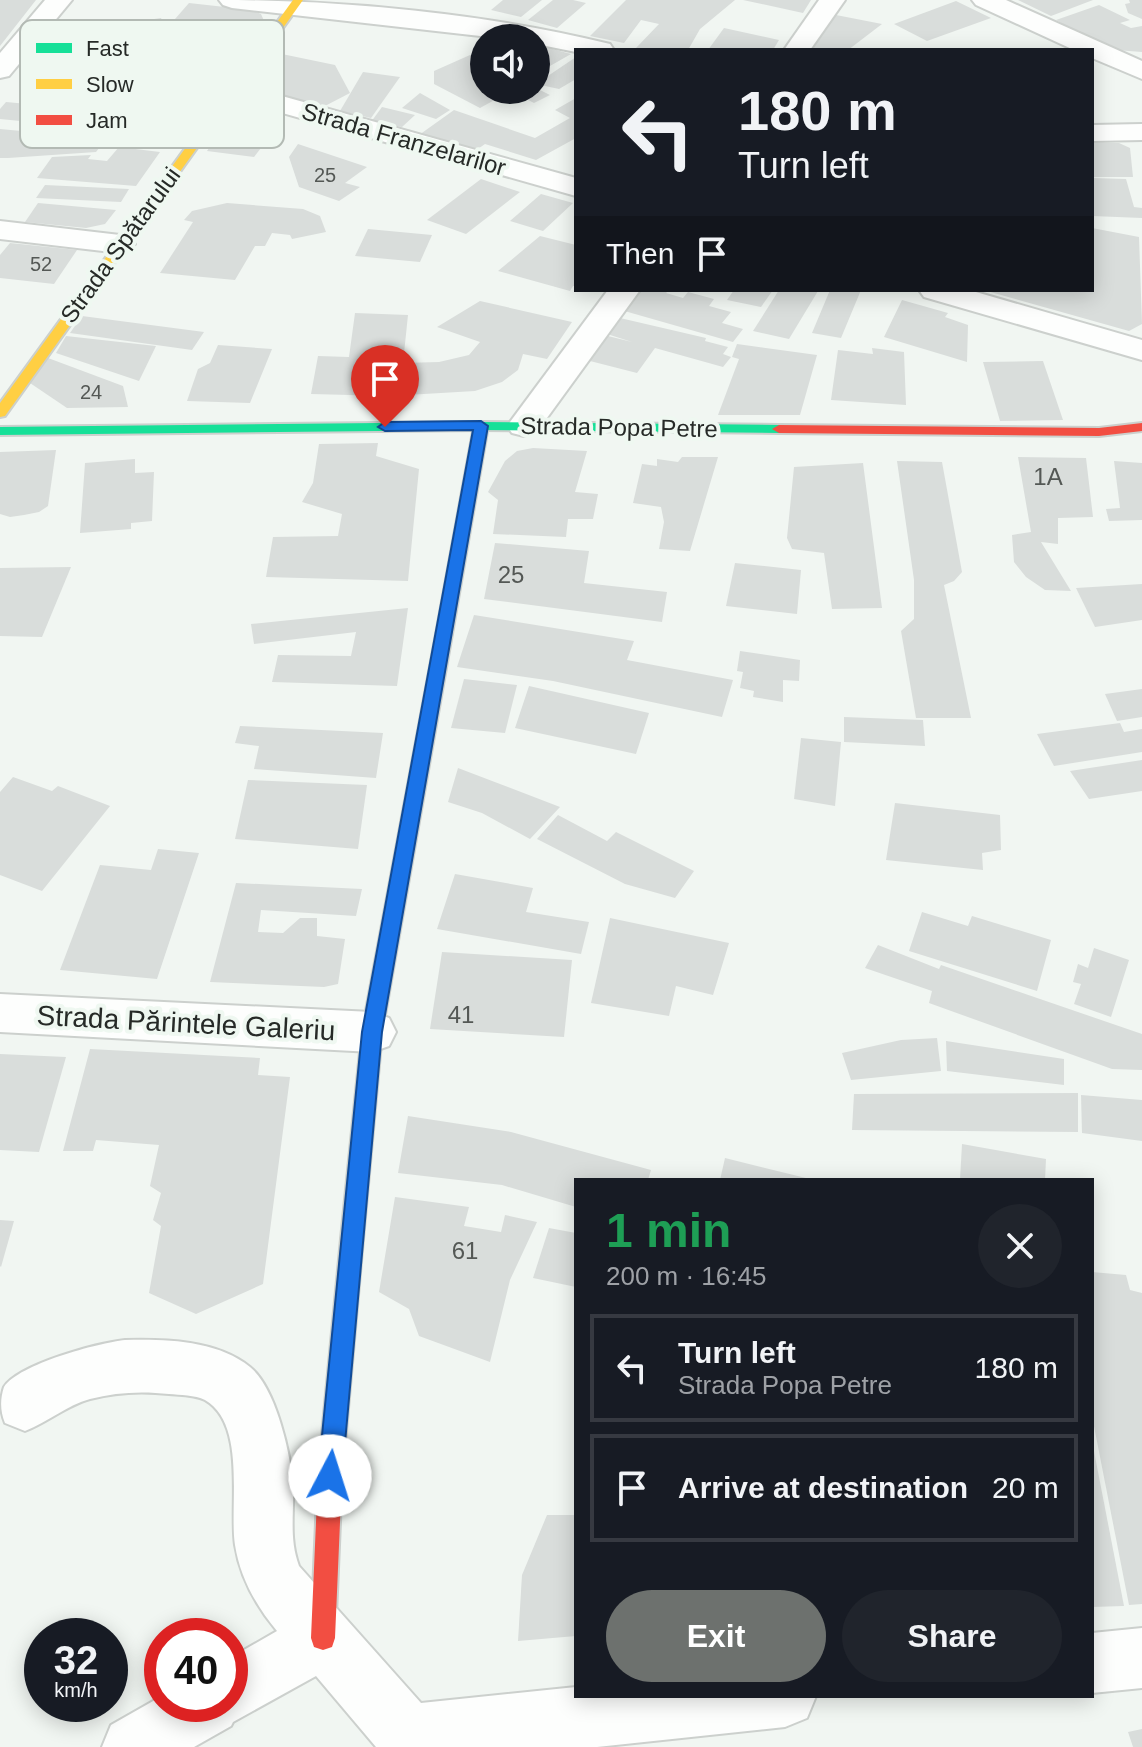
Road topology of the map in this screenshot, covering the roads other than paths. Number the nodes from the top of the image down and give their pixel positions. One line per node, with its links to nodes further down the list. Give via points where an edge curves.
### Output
1 (59, 0): 6 (street)
2 (232, 0): 5 (street)
3 (832, 0): 10 (street)
4 (985, 0): 11 (street)
5 (297, 3): 7 (street, Strada Spătarului); 9 (street, via 522,33)
6 (42, 20)
7 (284, 20)
8 (20, 46): 13 (street)
9 (592, 48)
10 (798, 48)
11 (1091, 48)
12 (1094, 49): 14 (street)
13 (0, 70)
14 (1142, 71)
15 (284, 105): 19 (street, Strada Franzelarilor)
16 (1142, 132): 17 (street)
17 (1094, 133)
18 (190, 148): 21 (street, Strada Spătarului)
19 (574, 186)
20 (0, 230): 21 (street)
21 (120, 244): 25 (street, Strada Spătarului)
22 (623, 292): 27 (street)
23 (942, 292): 24 (street)
24 (1142, 350)
25 (0, 413)
26 (481, 426): 27 (street, Strada Popa Petre); 29 (street, Strada Popa Petre); 31 (street)
27 (524, 426): 28 (street, Strada Popa Petre, via 1053,432)
28 (1142, 427)
29 (0, 431)
30 (0, 1013): 31 (street, Strada Părintele Galeriu)
31 (372, 1032): 33 (street, via 330,1476)
32 (25, 1404): 33 (street, via 80,1372 119,1365 188,1369 234,1388 251,1423 264,1484 268,1564 278,1587)
33 (323, 1638): 36 (street); 39 (street)
34 (1142, 1658): 35 (street)
35 (1094, 1663)
36 (248, 1682)
37 (769, 1698): 39 (street)
38 (177, 1722): 40 (street)
39 (411, 1742)
40 (133, 1747)

